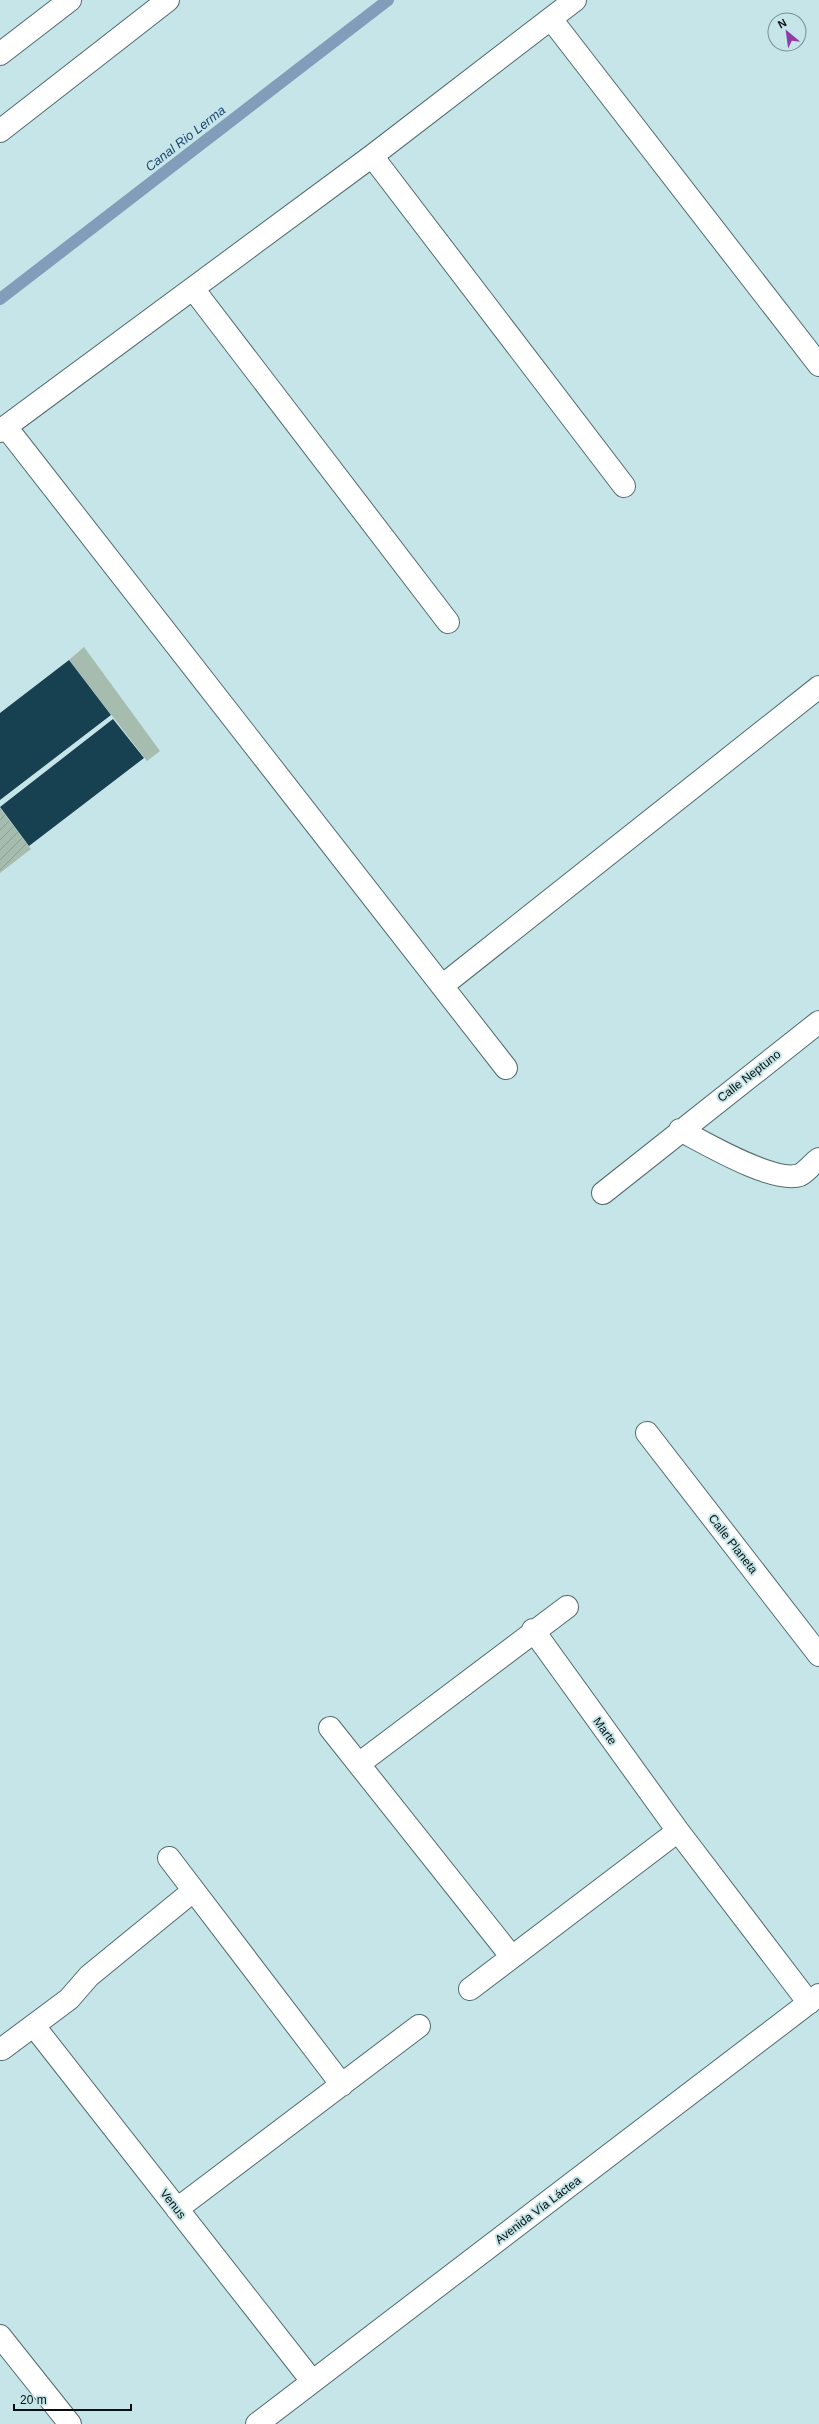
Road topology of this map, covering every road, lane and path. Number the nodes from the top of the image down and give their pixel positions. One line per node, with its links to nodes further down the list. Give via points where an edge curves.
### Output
1 (70, 0): 5 (main road)
2 (168, 0): 6 (main road)
3 (574, 0): 4 (main road)
4 (551, 19): 7 (main road); 9 (main road)
5 (0, 54)
6 (0, 132)
7 (372, 156): 8 (main road); 11 (main road)
8 (194, 290): 10 (main road); 12 (main road)
9 (819, 365)
10 (3, 429): 14 (main road)
11 (624, 486)
12 (448, 622)
13 (819, 687): 14 (main road)
14 (442, 986): 16 (main road)
15 (819, 1022): 17 (main road, Calle Neptuno)
16 (506, 1068)
17 (680, 1130): 18 (main road, via 755,1168 780,1175 800,1175); 19 (main road, Calle Neptuno)
18 (819, 1159)
19 (603, 1193)
20 (647, 1433): 23 (main road, Calle Planeta)
21 (567, 1607): 22 (main road)
22 (533, 1630): 25 (main road); 26 (main road, Marte)
23 (819, 1654)
24 (330, 1728): 25 (main road)
25 (360, 1763): 29 (main road)
26 (678, 1831): 29 (main road); 31 (main road, Marte)
27 (169, 1858): 28 (main road)
28 (192, 1891): 32 (main road, via 89,1976 69,1999); 35 (main road)
29 (511, 1956): 30 (main road)
30 (470, 1989)
31 (814, 1999): 38 (main road, Avenida Vía Láctea)
32 (34, 2026): 34 (main road); 36 (main road, Venus)
33 (419, 2026): 35 (main road)
34 (2, 2049)
35 (342, 2085): 36 (main road)
36 (177, 2209): 38 (main road, Venus)
37 (0, 2336): 39 (main road)
38 (312, 2382): 40 (main road, Avenida Vía Láctea)
39 (70, 2424)
40 (257, 2424)

